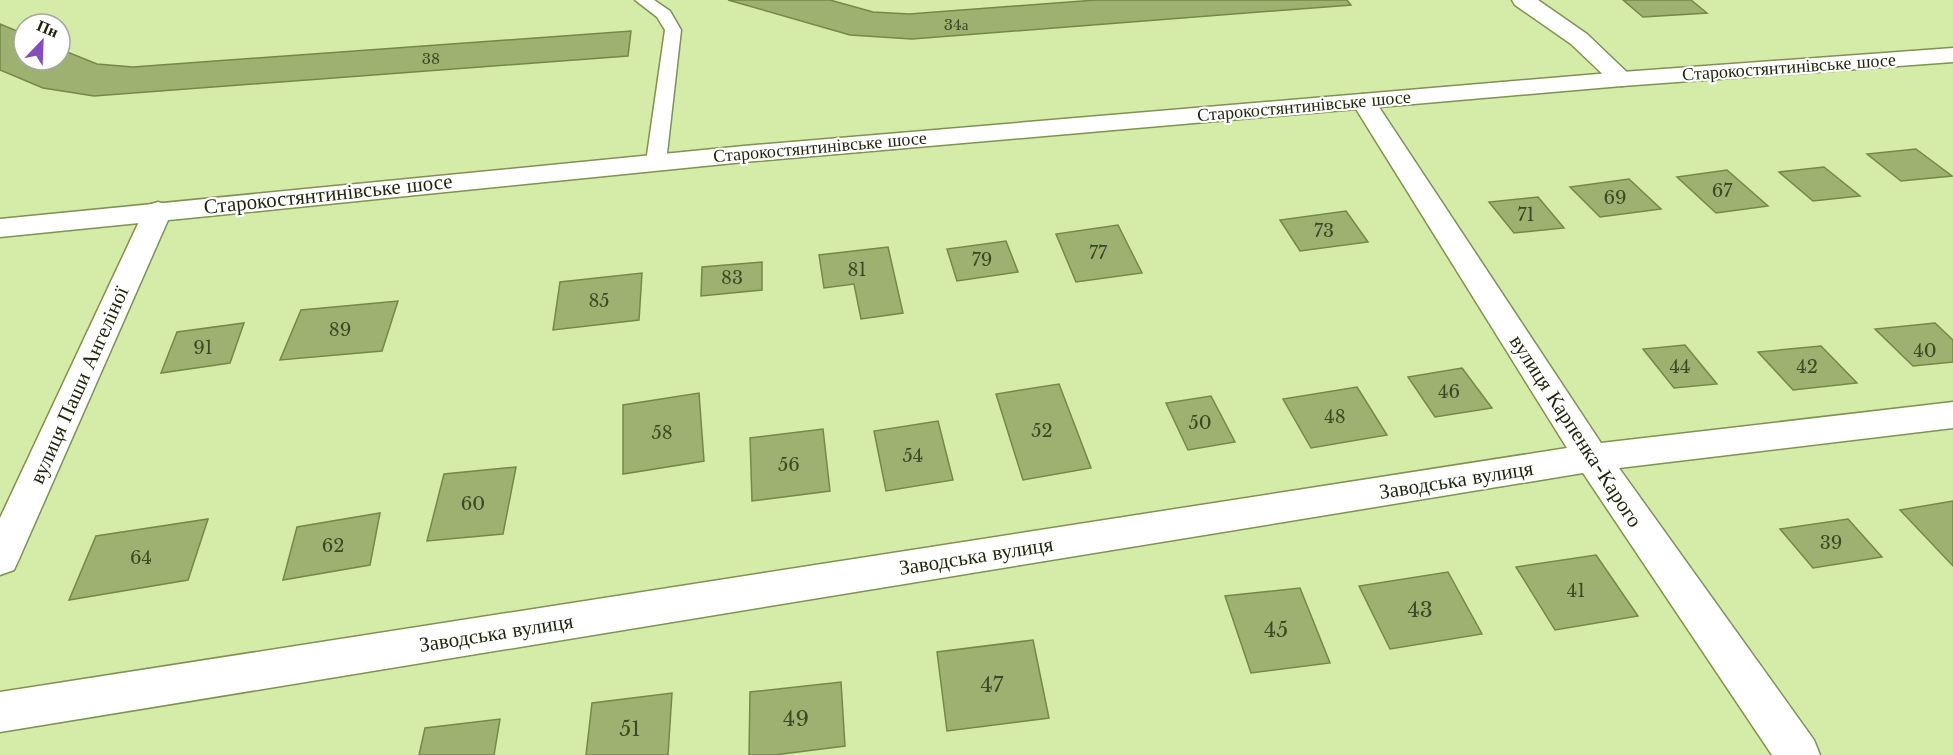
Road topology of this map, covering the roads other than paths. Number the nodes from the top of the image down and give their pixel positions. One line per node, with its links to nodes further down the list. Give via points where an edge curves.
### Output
1 (644, 0): 6 (lane, via 664,14 673,30)
2 (1523, 0): 4 (street, via 1579,39)
3 (1953, 55): 4 (street, Старокостянтинівське шосе)
4 (1622, 79): 5 (street, Старокостянтинівське шосе)
5 (1364, 101): 6 (street, Старокостянтинівське шосе); 10 (street, вулиця Карпенка-Карого)
6 (656, 162): 7 (street, Старокостянтинівське шосе)
7 (158, 211): 8 (street, Старокостянтинівське шосе); 11 (street, вулиця Паши Ангеліної)
8 (0, 228)
9 (1953, 414): 10 (street, Заводська вулиця)
10 (1592, 458): 12 (street, Заводська вулиця); 13 (street, вулиця Карпенка-Карого)
11 (0, 559)
12 (0, 712)
13 (1798, 755)

